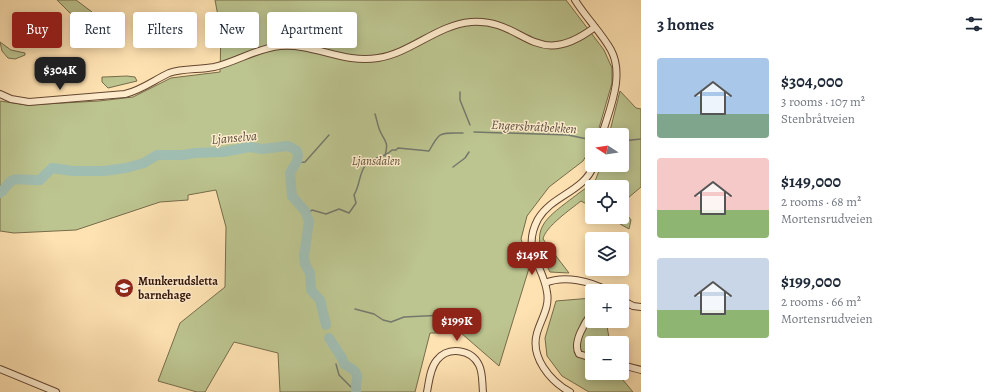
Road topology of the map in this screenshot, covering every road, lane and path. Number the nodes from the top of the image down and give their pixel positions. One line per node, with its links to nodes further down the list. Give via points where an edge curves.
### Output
1 (575, 0): 2 (street)
2 (595, 27): 3 (street, via 573,42 553,46 534,43 491,24 468,23 448,28 399,52 378,58 353,59 306,48 280,46 214,67 175,71 139,90 125,94 28,102); 4 (street, via 609,46 617,72)
3 (0, 94)
4 (604, 128)
5 (590, 172): 6 (street, via 580,185 548,206 536,223 532,249 536,265)
6 (545, 282): 7 (street, via 580,281); 18 (street, via 547,303 536,336 536,351 552,379)
7 (593, 284)
8 (629, 304): 9 (street)
9 (641, 307)
10 (585, 322): 11 (street, via 577,350 579,354)
11 (585, 356)
12 (629, 367): 14 (street)
13 (0, 369): 15 (street)
14 (641, 370)
15 (56, 392)
16 (427, 392): 17 (street, via 437,359 457,351 469,354 477,362 482,373)
17 (483, 392)
18 (570, 392)

